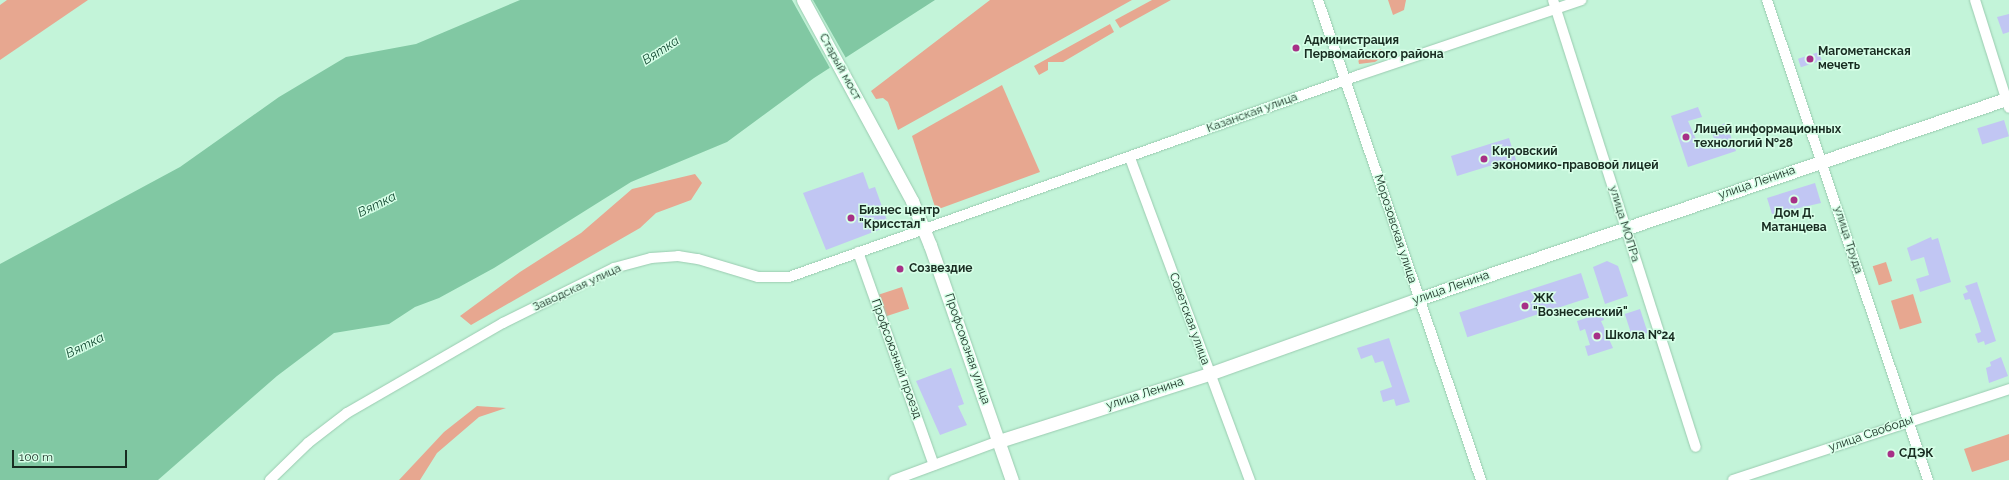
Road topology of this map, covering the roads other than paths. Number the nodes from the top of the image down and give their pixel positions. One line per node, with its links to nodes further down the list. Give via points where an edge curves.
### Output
1 (803, 0): 9 (main road, Старый мост)
2 (1318, 0): 7 (street, Морозовская улица)
3 (1582, 0): 6 (street, Казанская улица)
4 (1768, 0): 11 (street, улица Труда)
5 (1975, 0): 8 (street)
6 (1555, 4): 7 (street, Казанская улица); 13 (street, улица МОПРа)
7 (1346, 80): 10 (street, Казанская улица); 15 (street, Морозовская улица)
8 (2008, 102): 11 (main road, улица Ленина)
9 (877, 134): 12 (main road, Профсоюзная улица)
10 (1130, 158): 12 (street, Казанская улица); 16 (street, Советская улица)
11 (1820, 161): 13 (main road, улица Ленина); 18 (street, улица Труда)
12 (924, 228): 14 (street, Заводская улица); 19 (main road, Профсоюзная улица)
13 (1626, 229): 15 (main road, улица Ленина); 20 (street, улица МОПРа)
14 (858, 252): 21 (street, Профсоюзный проезд); 22 (street, Заводская улица, via 779,278 758,277 698,259 678,256 652,258 614,268 503,323 347,413)
15 (1418, 299): 16 (main road, улица Ленина); 26 (street, Морозовская улица)
16 (1209, 374): 19 (main road, улица Ленина); 25 (street, Советская улица)
17 (2009, 390): 18 (street, улица Свободы)
18 (1907, 422): 27 (street, улица Свободы); 28 (street, улица Труда)
19 (999, 441): 21 (street, улица Ленина); 24 (main road, Профсоюзная улица)
20 (1696, 447)
21 (934, 465): 23 (street, улица Ленина)
22 (270, 480)
23 (894, 480)
24 (1012, 480)
25 (1250, 480)
26 (1481, 480)
27 (1733, 480)
28 (1928, 480)

